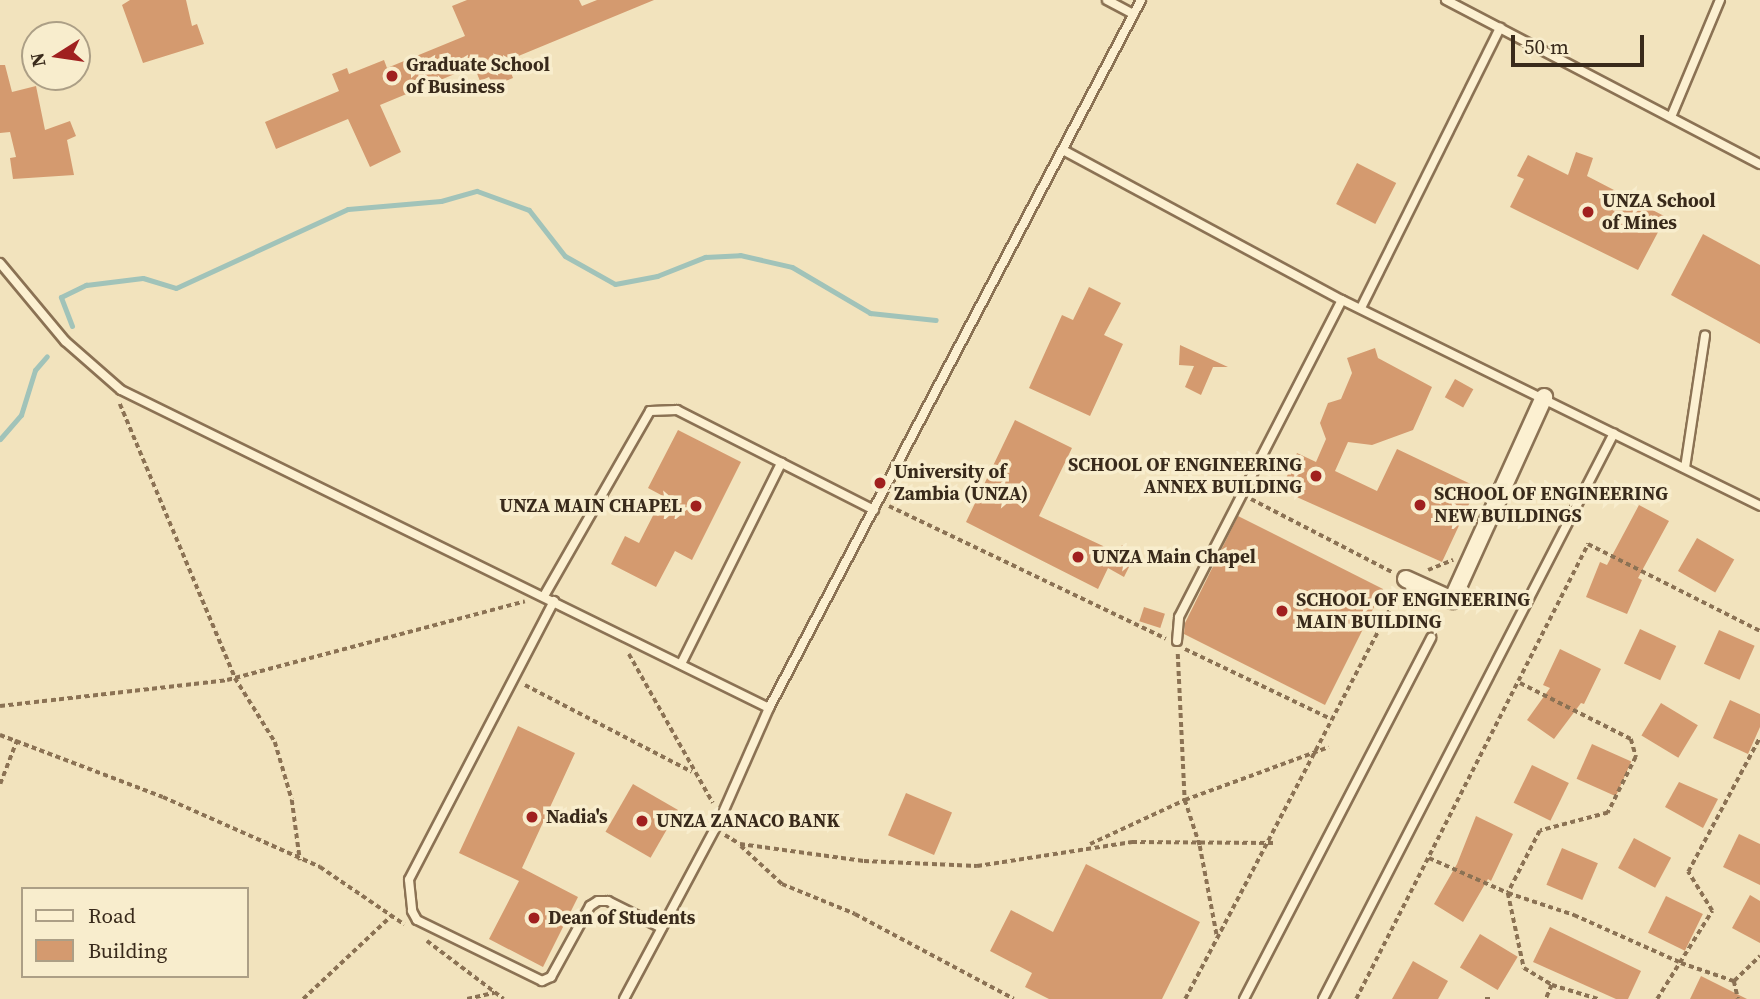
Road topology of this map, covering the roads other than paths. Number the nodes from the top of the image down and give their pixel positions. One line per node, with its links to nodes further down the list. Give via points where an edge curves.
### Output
1 (1107, 0): 5 (lane)
2 (1141, 0): 5 (lane)
3 (1446, 0): 6 (lane)
4 (1720, 0): 7 (lane)
5 (1133, 14): 8 (lane)
6 (1500, 28): 7 (lane); 12 (lane)
7 (1671, 117): 9 (lane)
8 (1063, 150): 11 (lane); 19 (lane)
9 (1760, 164)
10 (0, 263): 21 (lane, via 65,341 121,390)
11 (1342, 300): 12 (lane); 24 (lane, via 1179,617)
12 (1361, 308): 14 (lane)
13 (1705, 336): 17 (lane)
14 (1544, 397): 15 (lane); 20 (street, via 1452,600)
15 (1614, 433): 17 (lane); 30 (lane)
16 (781, 463): 19 (lane); 21 (lane, via 677,410 650,411); 25 (lane)
17 (1685, 468): 18 (lane)
18 (1760, 506)
19 (874, 510): 26 (lane)
20 (1406, 579)
21 (544, 596): 22 (lane)
22 (554, 601): 25 (lane); 27 (lane, via 408,880 409,899 417,920 542,981 551,977 590,906 598,901 608,901)
23 (1431, 638): 29 (lane)
24 (1177, 643)
25 (681, 664): 26 (lane)
26 (769, 708): 27 (lane, via 721,817)
27 (662, 928): 28 (lane)
28 (624, 999)
29 (1244, 999)
30 (1323, 999)

